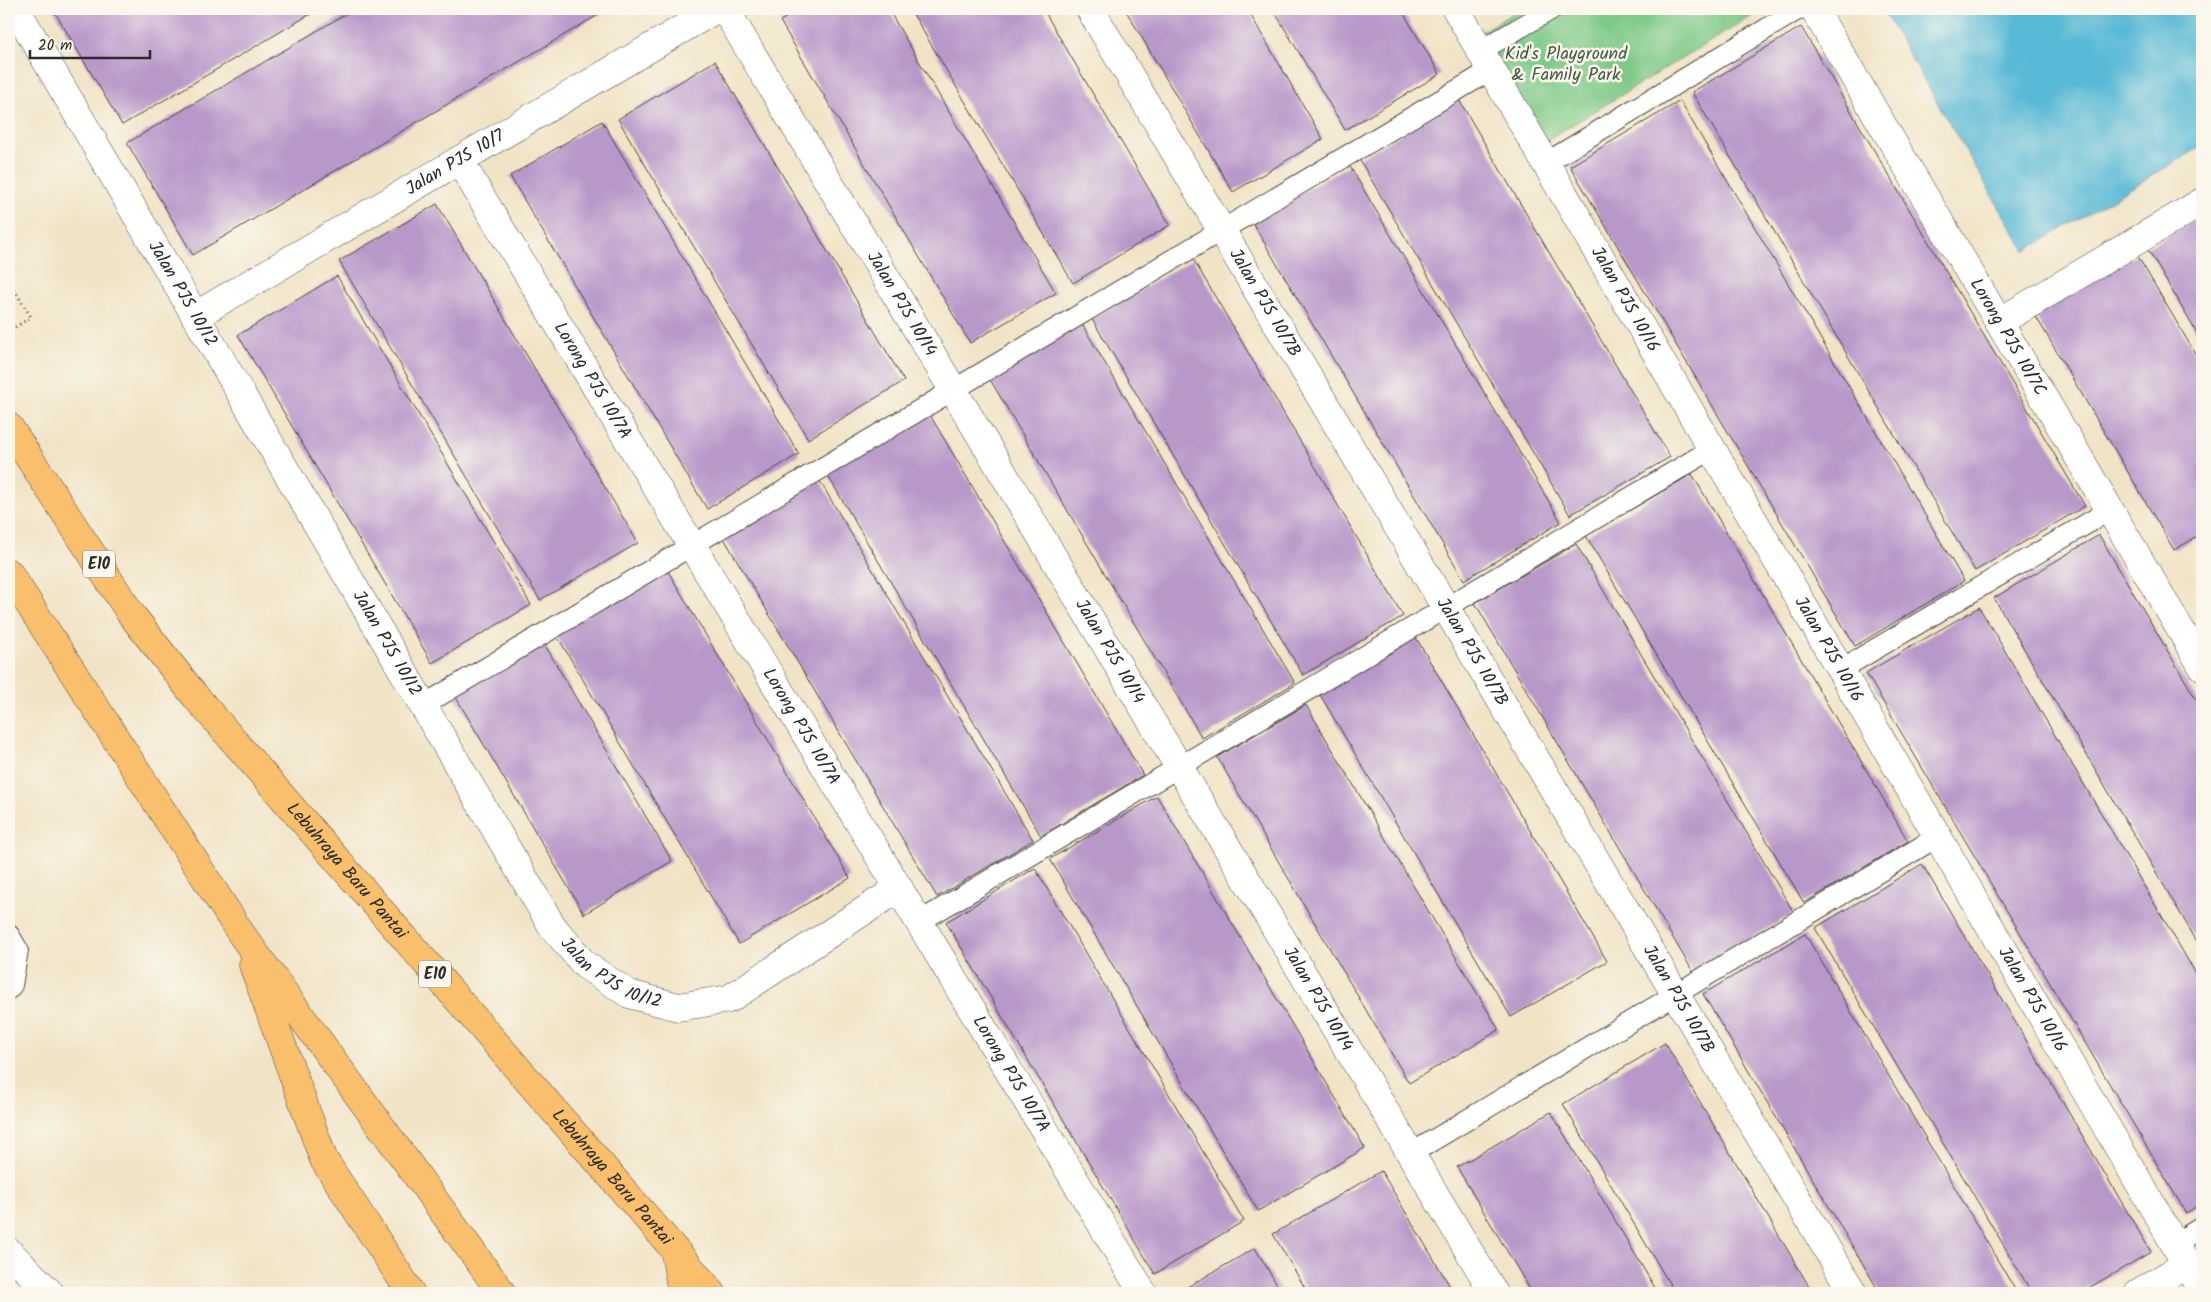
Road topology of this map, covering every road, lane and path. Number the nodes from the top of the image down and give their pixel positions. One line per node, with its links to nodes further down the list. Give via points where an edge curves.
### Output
1 (16, 9): 15 (street, Jalan PJS 10/12)
2 (716, 9): 10 (street, Jalan PJS 10/7)
3 (725, 9): 18 (street, Jalan PJS 10/14)
4 (1090, 9): 13 (street, Jalan PJS 10/7B)
5 (1456, 9): 9 (street, Jalan PJS 10/16)
6 (1552, 9): 9 (lane)
7 (1799, 9): 11 (lane)
8 (1814, 9): 16 (street, Lorong PJS 10/7C)
9 (1486, 60): 11 (street, Jalan PJS 10/16); 13 (lane)
10 (459, 160): 15 (street, Jalan PJS 10/7); 22 (street, Lorong PJS 10/7A)
11 (1546, 163): 20 (street, Jalan PJS 10/16)
12 (2202, 202): 16 (street)
13 (1222, 230): 18 (lane); 24 (street, Jalan PJS 10/7B)
14 (9, 281): 17 (path, via 31,317)
15 (195, 316): 27 (street, Jalan PJS 10/12)
16 (1999, 322): 21 (street, Lorong PJS 10/7C)
17 (9, 331)
18 (954, 390): 22 (lane); 28 (street, Jalan PJS 10/14)
19 (9, 427): 38 (highway, Lebuhraya Baru Pantai / E10, via 131,614 194,696)
20 (1712, 449): 24 (lane); 26 (street, Jalan PJS 10/16)
21 (2110, 510): 25 (street, Lorong PJS 10/7C); 26 (lane)
22 (692, 546): 27 (lane); 30 (street, Lorong PJS 10/7A)
23 (9, 573): 33 (highway)
24 (1446, 608): 28 (lane); 35 (street, Jalan PJS 10/7B)
25 (2202, 666)
26 (1840, 670): 29 (street, Jalan PJS 10/16)
27 (422, 706): 30 (street, Jalan PJS 10/12, via 552,926 585,965 630,994 678,1008 729,999)
28 (1180, 767): 31 (lane); 36 (street, Jalan PJS 10/14)
29 (1937, 837): 35 (lane); 39 (street, Jalan PJS 10/16)
30 (899, 888): 31 (street, Lorong PJS 10/7A)
31 (919, 922): 47 (street, Lorong PJS 10/7A)
32 (9, 935): 34 (lane, via 18,950)
33 (242, 935): 43 (highway, via 324,1160); 44 (highway)
34 (9, 989)
35 (1676, 994): 36 (lane); 49 (street, Jalan PJS 10/7B)
36 (1412, 1153): 48 (street, Jalan PJS 10/14)
37 (2202, 1227): 39 (lane)
38 (676, 1252): 45 (highway); 46 (highway, Lebuhraya Baru Pantai / E10)
39 (2181, 1254): 41 (street, Jalan PJS 10/16); 50 (street)
40 (13, 1263): 42 (street)
41 (2202, 1291)
42 (50, 1293)
43 (411, 1293)
44 (502, 1293)
45 (682, 1293)
46 (712, 1293)
47 (1143, 1293)
48 (1494, 1293)
49 (1853, 1293)
50 (2138, 1293)

